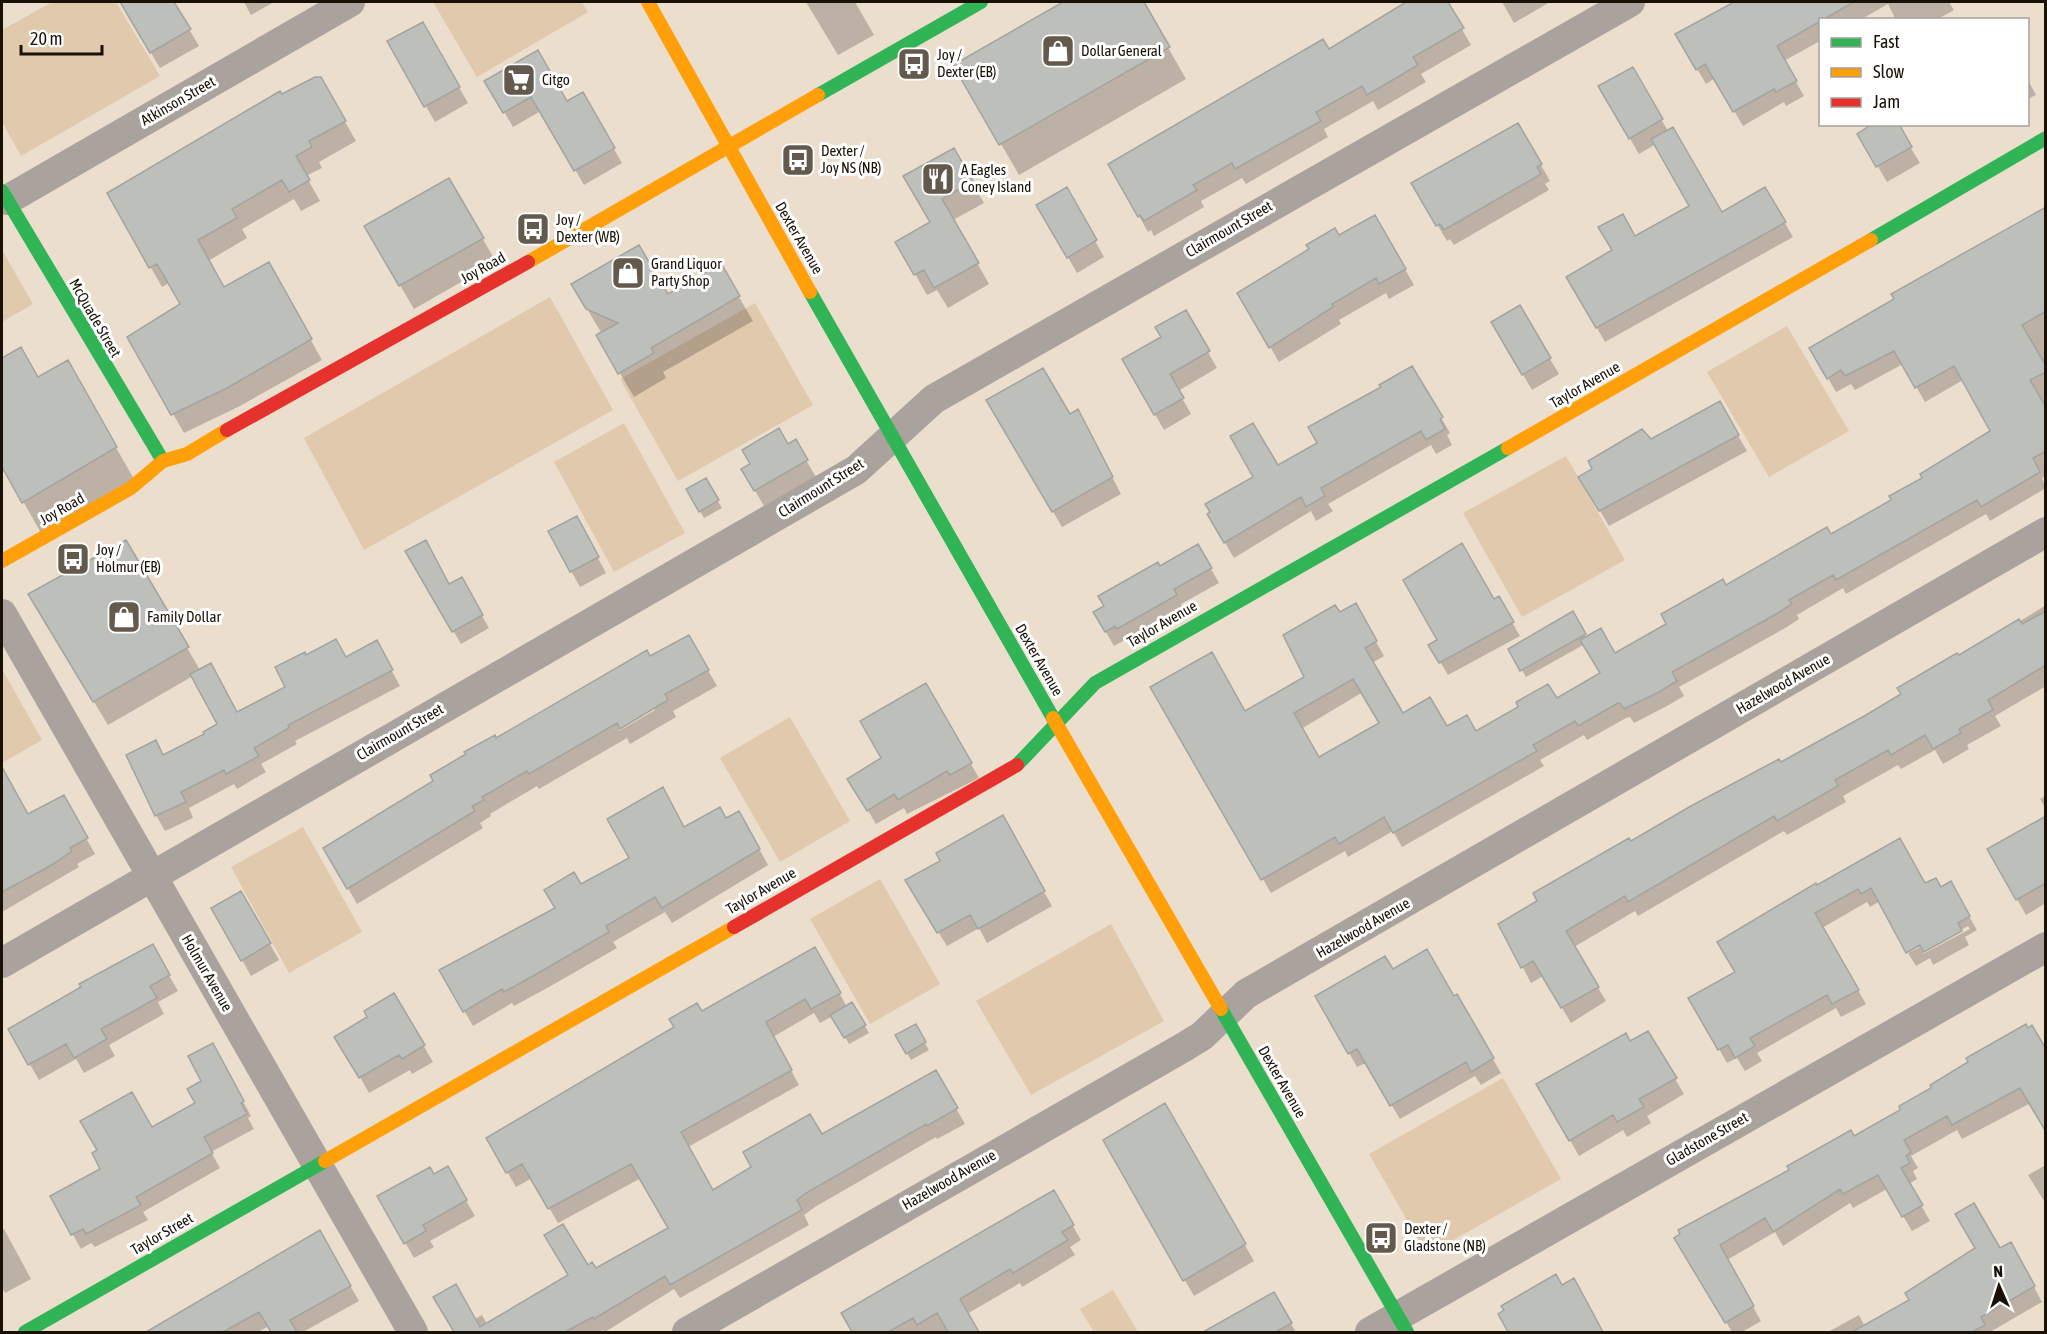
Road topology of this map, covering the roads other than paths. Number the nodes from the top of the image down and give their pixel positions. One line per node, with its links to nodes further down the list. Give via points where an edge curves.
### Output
1 (350, 2): 7 (street, Atkinson Street)
2 (648, 2): 6 (street, Dexter Avenue)
3 (981, 2): 6 (street, Joy Road)
4 (1630, 2): 8 (street, Clairmount Street, via 934,399)
5 (2046, 138): 13 (street, Taylor Avenue, via 1095,683)
6 (727, 147): 8 (street, Dexter Avenue); 9 (street, Joy Road, via 187,454)
7 (4, 195): 9 (street, McQuade Street)
8 (892, 436): 13 (street, Dexter Avenue); 14 (street, Clairmount Street, via 856,470)
9 (163, 461): 11 (street, Joy Road, via 131,488)
10 (2046, 532): 17 (street, Hazelwood Avenue, via 1246,994)
11 (2, 561)
12 (2, 614): 14 (street, Holmur Avenue)
13 (1056, 722): 17 (street, Dexter Avenue); 18 (street, Taylor Avenue, via 1022,762)
14 (152, 875): 16 (street, Clairmount Street); 18 (street, Holmur Avenue)
15 (2046, 947): 19 (street, Gladstone Street)
16 (2, 963)
17 (1226, 1014): 19 (street, Dexter Avenue); 22 (street, Hazelwood Avenue, via 1184,1047)
18 (316, 1165): 20 (street, Taylor Street); 21 (street, Holmur Avenue)
19 (1403, 1324): 23 (street, Gladstone Street)
20 (25, 1332)
21 (412, 1332)
22 (687, 1332)
23 (1370, 1332)

